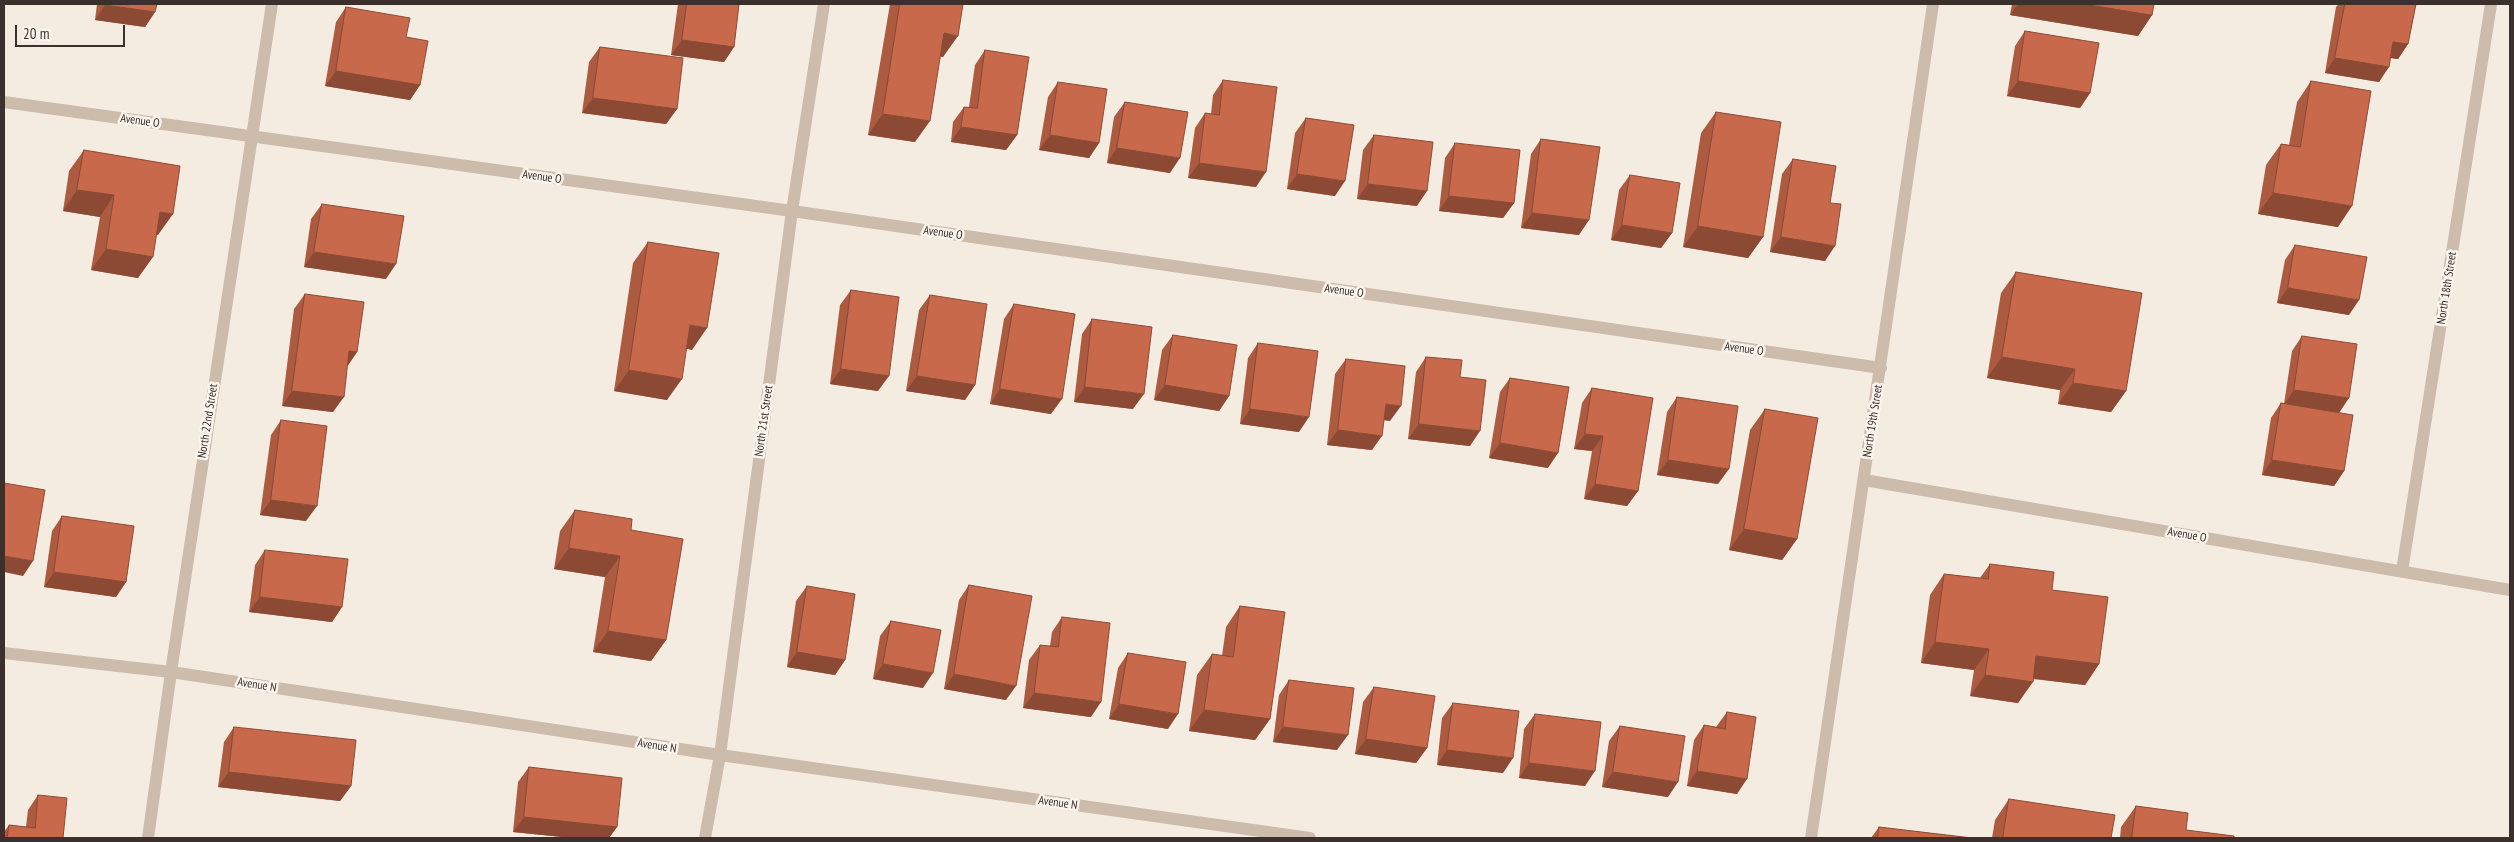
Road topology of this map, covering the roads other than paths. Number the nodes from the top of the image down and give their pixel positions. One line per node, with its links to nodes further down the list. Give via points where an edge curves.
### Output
1 (272, 4): 6 (street, North 22nd Street)
2 (824, 4): 7 (street, North 21st Street)
3 (1933, 4): 8 (street, North 19th Street)
4 (2491, 4): 10 (street, North 18th Street)
5 (4, 102): 6 (street, Avenue O)
6 (251, 137): 7 (street, Avenue O); 13 (street, North 22nd Street)
7 (792, 211): 8 (street, Avenue O); 14 (street, North 21st Street)
8 (1881, 368): 9 (street, North 19th Street)
9 (1864, 480): 10 (street, Avenue O); 18 (street, North 19th Street)
10 (2402, 571): 11 (street, Avenue O)
11 (2510, 590)
12 (4, 653): 13 (street, Avenue N)
13 (170, 672): 14 (street, Avenue N); 15 (street, North 22nd Street)
14 (720, 755): 16 (street, North 21st Street); 17 (street, Avenue N)
15 (148, 838)
16 (706, 838)
17 (1310, 838)
18 (1811, 838)

